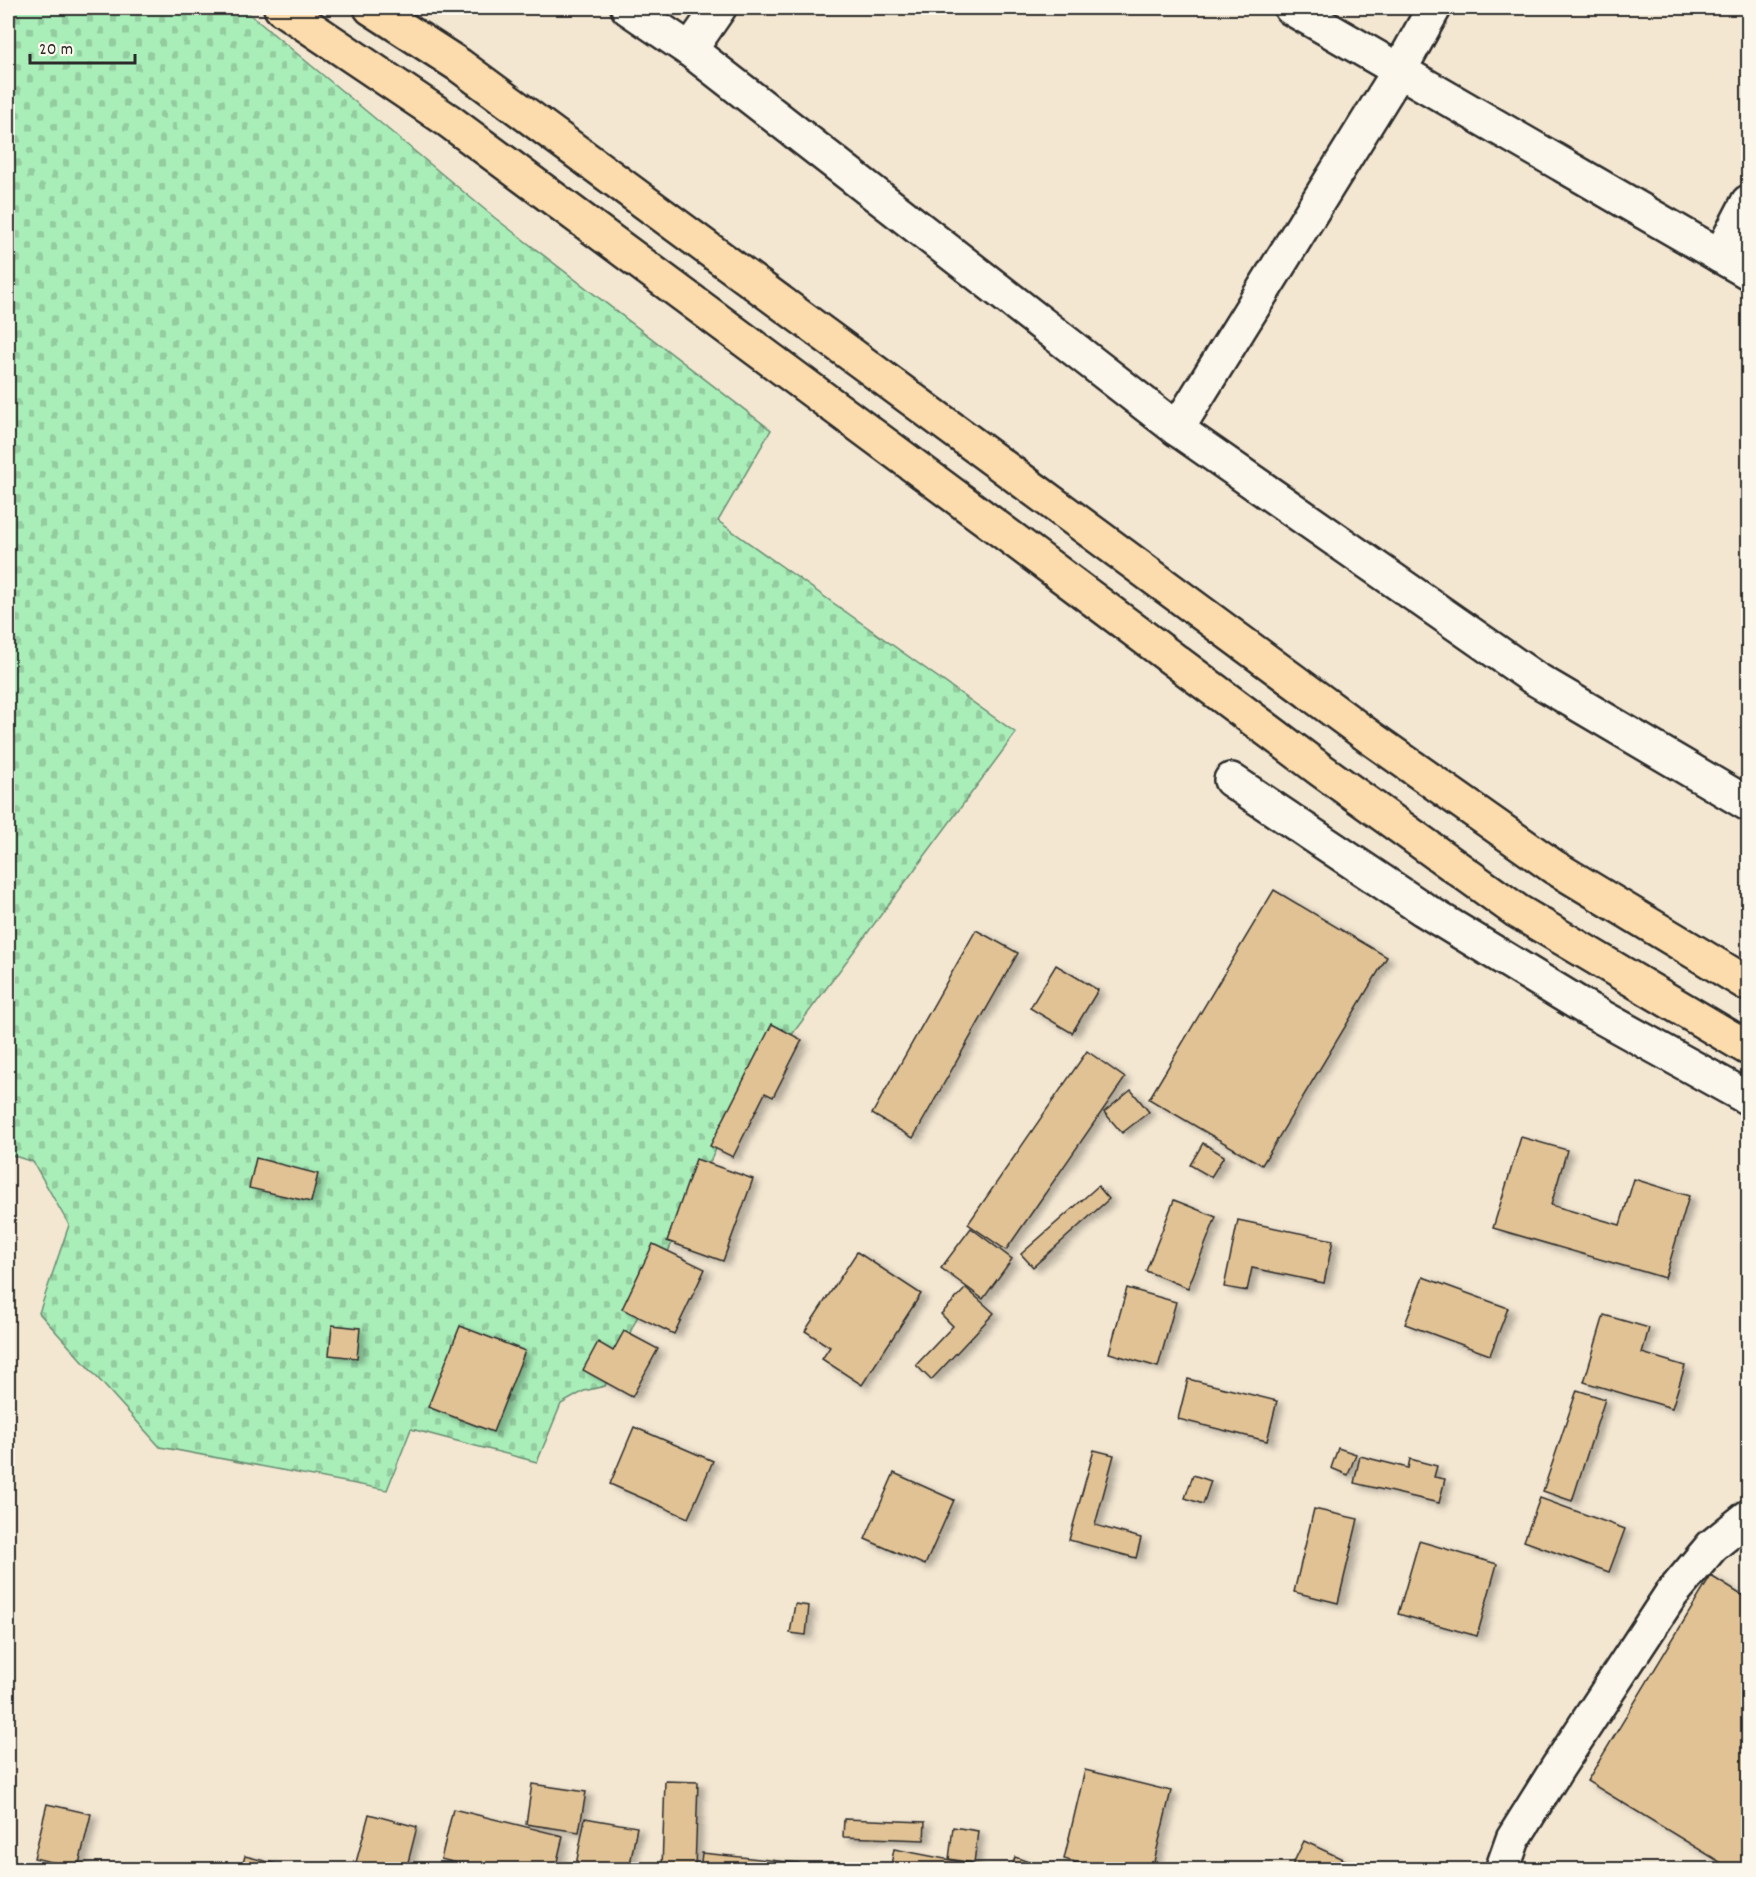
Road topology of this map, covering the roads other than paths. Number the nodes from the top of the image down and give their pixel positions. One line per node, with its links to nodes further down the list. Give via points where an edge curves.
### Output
1 (280, 8): 16 (highway, via 449,121 1321,770 1517,910)
2 (371, 8): 15 (highway, via 459,65 1381,745 1554,867)
3 (628, 8): 7 (street)
4 (719, 8): 7 (street)
5 (1291, 8): 8 (street)
6 (1434, 8): 8 (street)
7 (690, 50): 12 (street)
8 (1399, 71): 10 (street); 12 (street)
9 (1749, 202): 10 (street)
10 (1720, 256): 11 (street)
11 (1749, 272)
12 (1177, 429): 14 (street, via 1534,678)
13 (1231, 780): 17 (street, via 1423,909 1589,1010)
14 (1749, 804)
15 (1749, 984)
16 (1749, 1048)
17 (1749, 1098)
18 (1749, 1517): 19 (street, via 1712,1546 1670,1596 1513,1839)
19 (1502, 1869)

